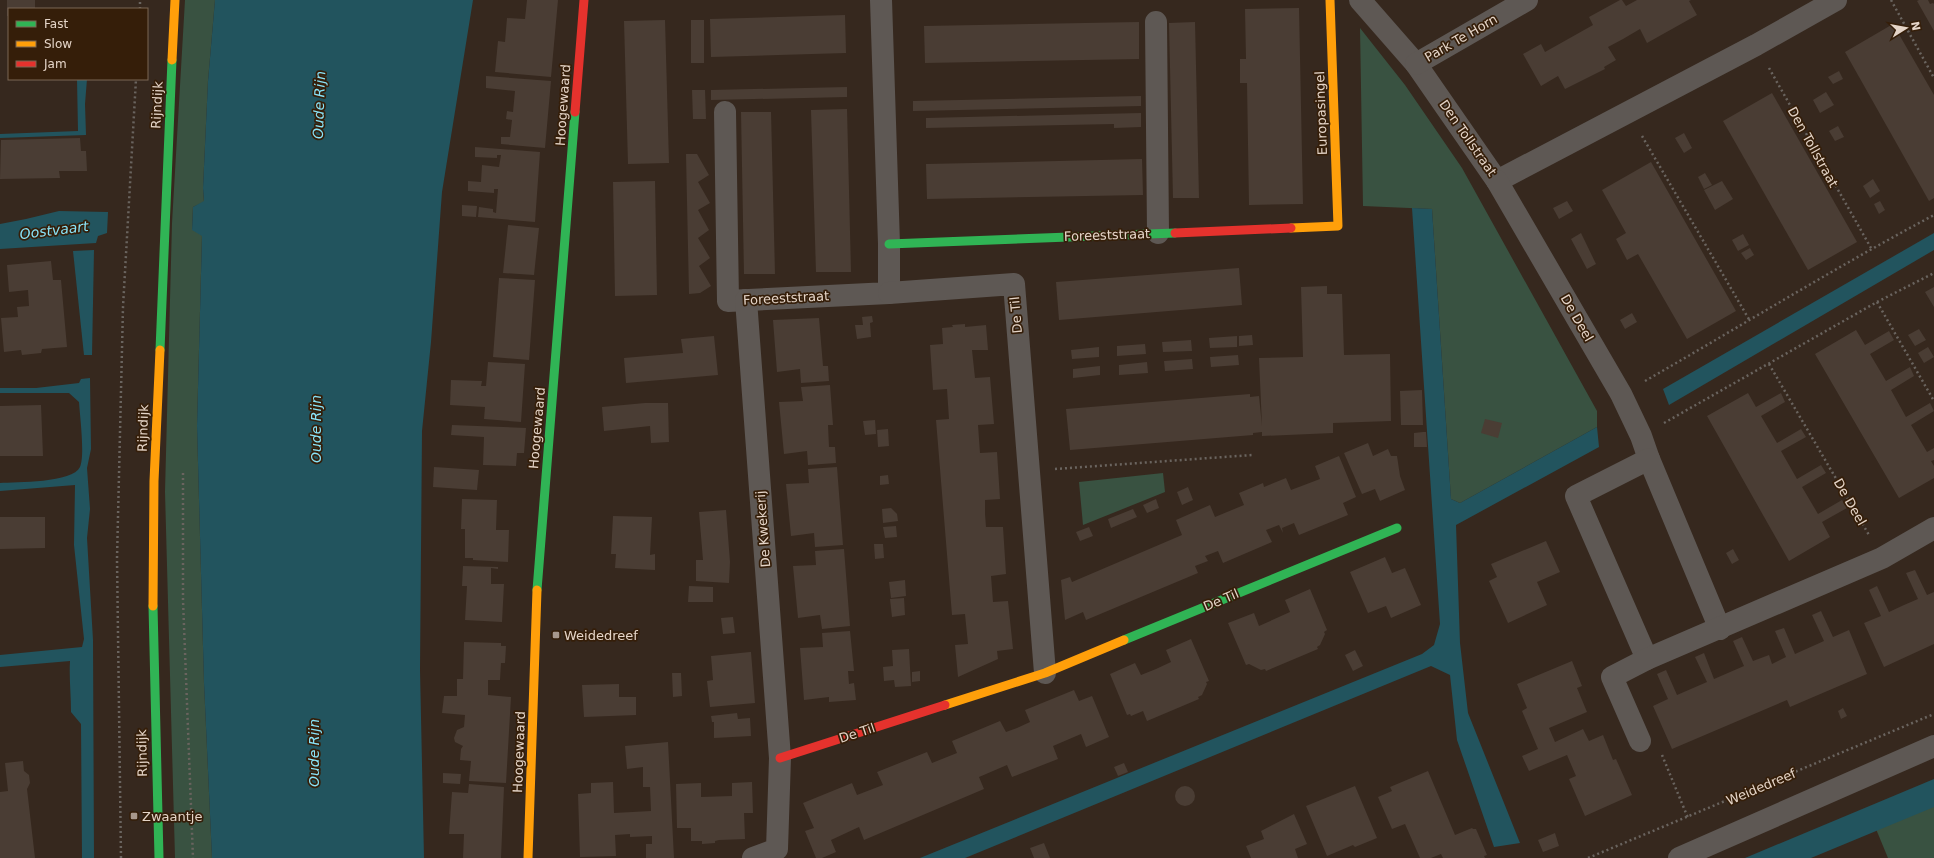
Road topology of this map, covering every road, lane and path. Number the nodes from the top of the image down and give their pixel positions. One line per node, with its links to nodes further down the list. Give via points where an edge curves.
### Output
1 (175, 0): 47 (street, Rijndijk, via 154,481 153,651)
2 (584, 0): 49 (street, Hoogewaard, via 535,616)
3 (881, 0): 20 (street)
4 (1330, 0): 18 (street, Europasingel)
5 (1360, 0): 11 (street, Den Tollstraat)
6 (1527, 0): 11 (street, Park Te Horn)
7 (1836, 0): 10 (street, Den Tollstraat)
8 (1891, 0): 12 (path)
9 (1156, 22): 19 (street, Foreeststraat)
10 (1756, 45): 14 (street, Den Tollstraat); 21 (path, Den Tollstraat)
11 (1416, 64): 16 (street, Den Tollstraat)
12 (1934, 78)
13 (136, 80): 46 (path, Rijndijk, via 123,307 117,559)
14 (1627, 111): 16 (street, Den Tollstraat); 26 (path)
15 (725, 112): 24 (street, Foreeststraat, via 728,301)
16 (1497, 181): 28 (street, De Deel)
17 (1934, 215): 21 (path)
18 (1338, 226): 19 (street, Foreeststraat)
19 (1158, 233): 20 (street, Foreeststraat)
20 (889, 244): 23 (street)
21 (1871, 248): 26 (path)
22 (1934, 272): 25 (path)
23 (889, 293): 24 (street, Foreeststraat); 34 (street, De Til, via 1014,284)
24 (746, 300): 44 (street, De Kwekerij)
25 (1877, 302): 27 (path); 29 (path)
26 (1750, 321): 28 (path)
27 (1769, 364): 30 (path); 37 (path, De Deel)
28 (1621, 394): 30 (street, De Deel)
29 (1934, 401)
30 (1641, 436): 32 (street, De Deel)
31 (1252, 455): 34 (path)
32 (1649, 459): 38 (street, De Deel); 39 (street, via 1576,496)
33 (183, 467): 48 (path, via 183,600)
34 (1029, 470): 40 (street, De Til)
35 (1397, 528): 40 (street, De Til)
36 (1934, 528): 37 (street)
37 (1882, 558): 38 (street)
38 (1720, 629): 39 (street)
39 (1647, 659): 42 (street, via 1612,677)
40 (1045, 673): 44 (street, De Til)
41 (1934, 714): 45 (path, Weidedreef)
42 (1640, 741): 45 (path, via 1654,738)
43 (1934, 746): 52 (street)
44 (780, 758): 50 (street, via 776,849)
45 (1688, 818): 51 (path, Weidedreef)
46 (121, 858)
47 (159, 858)
48 (193, 858)
49 (528, 858)
50 (753, 858)
51 (1588, 858)
52 (1679, 858)

